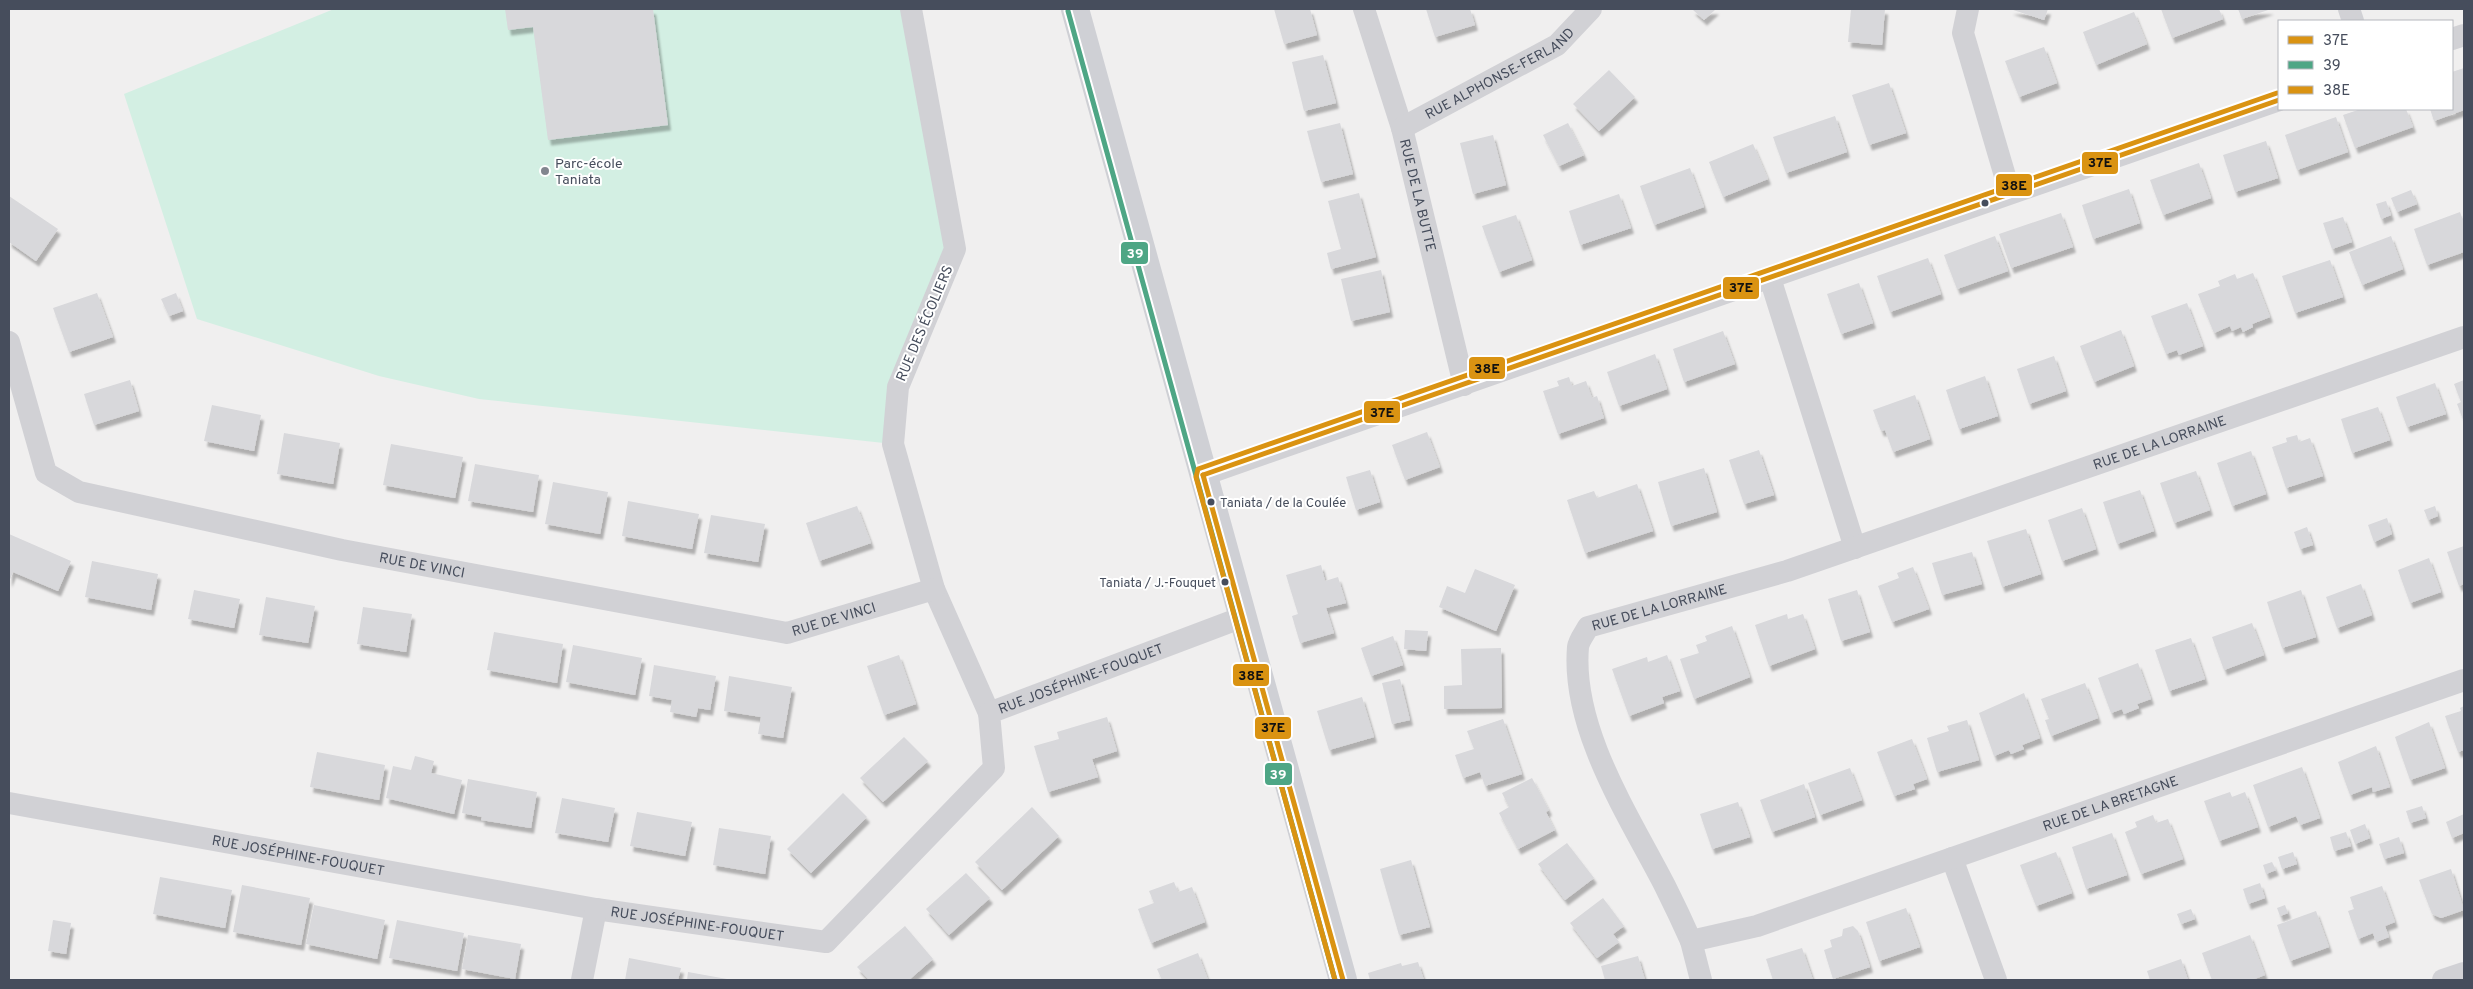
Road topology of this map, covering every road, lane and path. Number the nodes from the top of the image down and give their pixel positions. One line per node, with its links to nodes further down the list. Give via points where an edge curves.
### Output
1 (911, 9): 15 (street, RUE DES ÉCOLIERS, via 955,249 898,387 893,444)
2 (1075, 9): 13 (main road)
3 (1364, 9): 7 (street, RUE DE LA BUTTE)
4 (1591, 9): 7 (street, RUE ALPHONSE-FERLAND, via 1557,45)
5 (1968, 9): 8 (street, via 1963,33)
6 (2278, 100): 8 (street)
7 (1402, 128): 12 (street, RUE DE LA BUTTE)
8 (2010, 194): 9 (street)
9 (1770, 278): 12 (street); 14 (street)
10 (2464, 337): 14 (street, RUE DE LA LORRAINE)
11 (9, 342): 15 (street, RUE DE VINCI, via 46,473 79,492 342,550 787,633)
12 (1464, 384): 13 (street)
13 (1203, 476): 16 (main road)
14 (1855, 548): 22 (street, RUE DE LA LORRAINE, via 1787,571 1588,627 1578,645 1585,713 1598,752)
15 (934, 589): 18 (street, RUE DES ÉCOLIERS)
16 (1243, 617): 18 (street, RUE JOSÉPHINE-FOUQUET); 25 (main road)
17 (2464, 680): 20 (street, RUE DE LA BRETAGNE)
18 (989, 713): 21 (street, RUE JOSÉPHINE-FOUQUET, via 994,768 826,942)
19 (9, 803): 21 (street, RUE JOSÉPHINE-FOUQUET)
20 (1952, 858): 22 (street, RUE DE LA BRETAGNE, via 1757,926); 27 (street)
21 (596, 909): 24 (street)
22 (1691, 941): 26 (street, RUE DE LA LORRAINE)
23 (2464, 973): 28 (street)
24 (582, 980)
25 (1343, 980)
26 (1701, 980)
27 (1996, 980)
28 (2443, 980)

